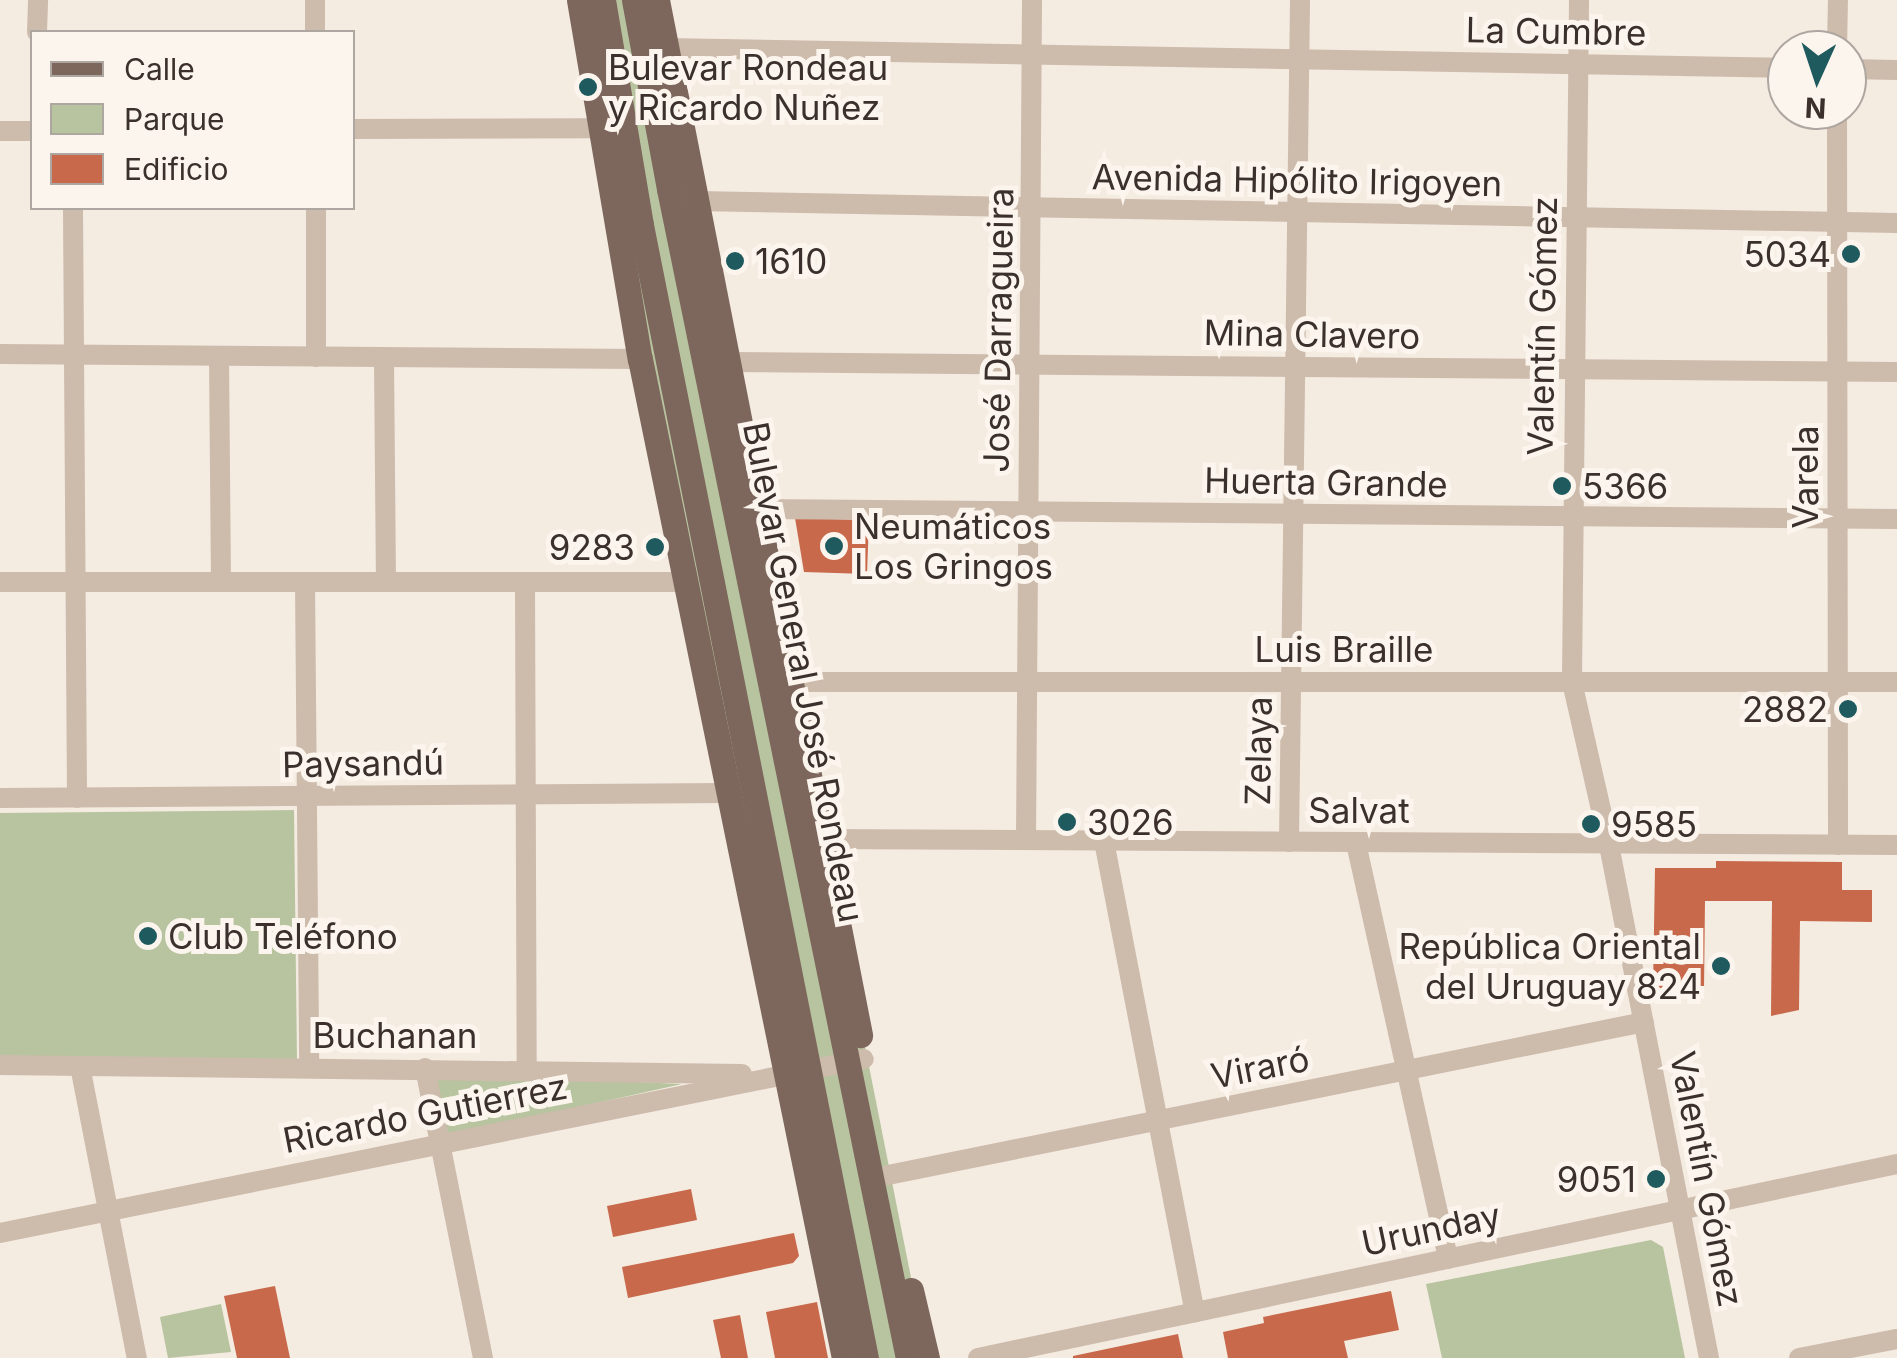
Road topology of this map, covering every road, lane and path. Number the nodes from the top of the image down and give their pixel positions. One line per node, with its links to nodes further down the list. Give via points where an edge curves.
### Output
1 (38, 0): 11 (street)
2 (315, 0): 12 (street)
3 (580, 0): 22 (main road)
4 (603, 0): 22 (main road)
5 (634, 0): 21 (main road, Bulevar General José Rondeau)
6 (656, 0): 14 (main road, Bulevar General José Rondeau)
7 (1032, 0): 15 (street, José Darragueira)
8 (1300, 0): 16 (street, Zelaya)
9 (1579, 0): 17 (street, Valentín Gómez)
10 (1838, 0): 13 (street)
11 (37, 30)
12 (315, 30)
13 (1838, 30)
14 (665, 48): 15 (street, La Cumbre); 21 (main road, Bulevar General José Rondeau)
15 (1032, 54): 16 (street, La Cumbre); 30 (street, José Darragueira)
16 (1299, 59): 17 (street, La Cumbre); 33 (street, Zelaya)
17 (1578, 64): 18 (street, La Cumbre); 34 (street, Valentín Gómez)
18 (1767, 68)
19 (1867, 69): 20 (street)
20 (1897, 70)
21 (666, 113): 22 (main road); 28 (main road, Bulevar General José Rondeau)
22 (613, 126): 23 (street); 27 (main road); 29 (main road)
23 (355, 129)
24 (1838, 130): 35 (street, Varela)
25 (30, 131): 26 (street)
26 (0, 132)
27 (631, 156): 28 (main road); 29 (main road)
28 (678, 198): 29 (main road); 30 (street, Avenida Hipólito Irigoyen); 43 (main road, Bulevar General José Rondeau); 50 (main road, Bulevar General José Rondeau)
29 (626, 206): 42 (main road); 70 (main road)
30 (1032, 207): 33 (street, Avenida Hipólito Irigoyen); 44 (street, José Darragueira)
31 (74, 210): 38 (street)
32 (316, 210): 40 (street)
33 (1297, 212): 34 (street, Avenida Hipólito Irigoyen); 45 (street, Zelaya)
34 (1576, 217): 35 (street, Avenida Hipólito Irigoyen); 46 (street, Valentín Gómez)
35 (1838, 222): 36 (street, Avenida Hipólito Irigoyen); 47 (street, Varela)
36 (1897, 223)
37 (0, 354): 38 (street)
38 (75, 355): 39 (street); 58 (street)
39 (219, 356): 40 (street); 59 (street)
40 (316, 357): 41 (street)
41 (384, 358): 42 (street); 61 (street)
42 (640, 359): 63 (main road)
43 (726, 362): 44 (street, Mina Clavero); 49 (main road, Bulevar General José Rondeau)
44 (1029, 364): 45 (street, Mina Clavero); 52 (street, José Darragueira)
45 (1295, 367): 46 (street, Mina Clavero); 53 (street, Zelaya)
46 (1574, 370): 47 (street, Mina Clavero); 54 (street, Valentín Gómez)
47 (1837, 372): 48 (street, Mina Clavero); 55 (street, Varela)
48 (1897, 372)
49 (738, 423): 50 (main road); 51 (main road, Bulevar General José Rondeau)
50 (730, 484): 86 (main road, Bulevar General José Rondeau)
51 (755, 509): 52 (street, Huerta Grande); 64 (main road, Bulevar General José Rondeau)
52 (1028, 512): 53 (street, Huerta Grande); 65 (street, José Darragueira)
53 (1293, 514): 54 (street, Huerta Grande); 66 (street, Zelaya)
54 (1573, 516): 55 (street, Huerta Grande); 67 (street, Valentín Gómez)
55 (1837, 519): 56 (street, Huerta Grande); 68 (street, Varela)
56 (1897, 519)
57 (0, 582): 58 (street)
58 (78, 582): 59 (street); 75 (street)
59 (221, 582): 60 (street)
60 (305, 582): 61 (street); 73 (street)
61 (386, 582): 62 (street)
62 (524, 582): 63 (street); 72 (street)
63 (684, 582): 71 (main road)
64 (790, 682): 65 (street, Luis Braille); 76 (main road, Bulevar General José Rondeau)
65 (1027, 682): 66 (street, Luis Braille); 77 (street, José Darragueira)
66 (1291, 682): 67 (street, Luis Braille); 79 (street, Zelaya)
67 (1572, 682): 68 (street, Luis Braille); 81 (street, Valentín Gómez)
68 (1838, 682): 69 (street, Luis Braille); 82 (street, Varela)
69 (1897, 682)
70 (734, 704): 84 (main road); 93 (main road)
71 (726, 792): 72 (street, Paysandú); 84 (main road)
72 (527, 794): 73 (street, Paysandú); 91 (street)
73 (306, 796): 75 (street, Paysandú); 89 (street)
74 (0, 798): 75 (street, Paysandú)
75 (77, 798)
76 (821, 839): 77 (street, Salvat); 86 (main road, Bulevar General José Rondeau)
77 (1026, 840): 78 (street, Salvat)
78 (1104, 841): 79 (street, Salvat); 95 (street)
79 (1289, 842): 80 (street, Salvat)
80 (1356, 843): 81 (street, Salvat); 92 (street)
81 (1609, 844): 82 (street, Salvat); 85 (street, Valentín Gómez)
82 (1838, 844): 83 (street, Salvat)
83 (1897, 844)
84 (741, 862): 93 (main road)
85 (1644, 1022): 92 (street, Viraró); 99 (street, Valentín Gómez)
86 (856, 1060): 93 (street, Ricardo Gutierrez); 98 (main road, Bulevar General José Rondeau); 110 (main road, Bulevar General José Rondeau)
87 (0, 1066): 88 (street, Buchanan)
88 (80, 1066): 89 (street, Buchanan); 100 (street)
89 (310, 1068): 90 (street, Buchanan)
90 (424, 1068): 91 (street, Buchanan); 96 (street)
91 (527, 1069): 94 (street, Buchanan)
92 (1406, 1071): 95 (street, Viraró); 102 (street)
93 (797, 1072): 94 (street, Ricardo Gutierrez); 108 (main road); 109 (main road)
94 (716, 1081): 96 (street, Ricardo Gutierrez)
95 (1157, 1120): 98 (street, Viraró); 104 (street)
96 (440, 1142): 100 (street, Ricardo Gutierrez); 107 (street)
97 (1897, 1164): 99 (street, Urunday)
98 (888, 1175): 103 (main road, Bulevar General José Rondeau)
99 (1680, 1210): 102 (street, Urunday); 114 (street, Valentín Gómez)
100 (108, 1211): 101 (street, Ricardo Gutierrez); 106 (street)
101 (0, 1233)
102 (1448, 1259): 104 (street, Urunday)
103 (914, 1302): 111 (main road); 112 (main road, Bulevar General José Rondeau)
104 (1195, 1312): 113 (street, Urunday)
105 (1897, 1339): 115 (street)
106 (138, 1358)
107 (483, 1358)
108 (844, 1358)
109 (866, 1358)
110 (908, 1358)
111 (918, 1358)
112 (926, 1358)
113 (978, 1358)
114 (1709, 1358)
115 (1800, 1358)

